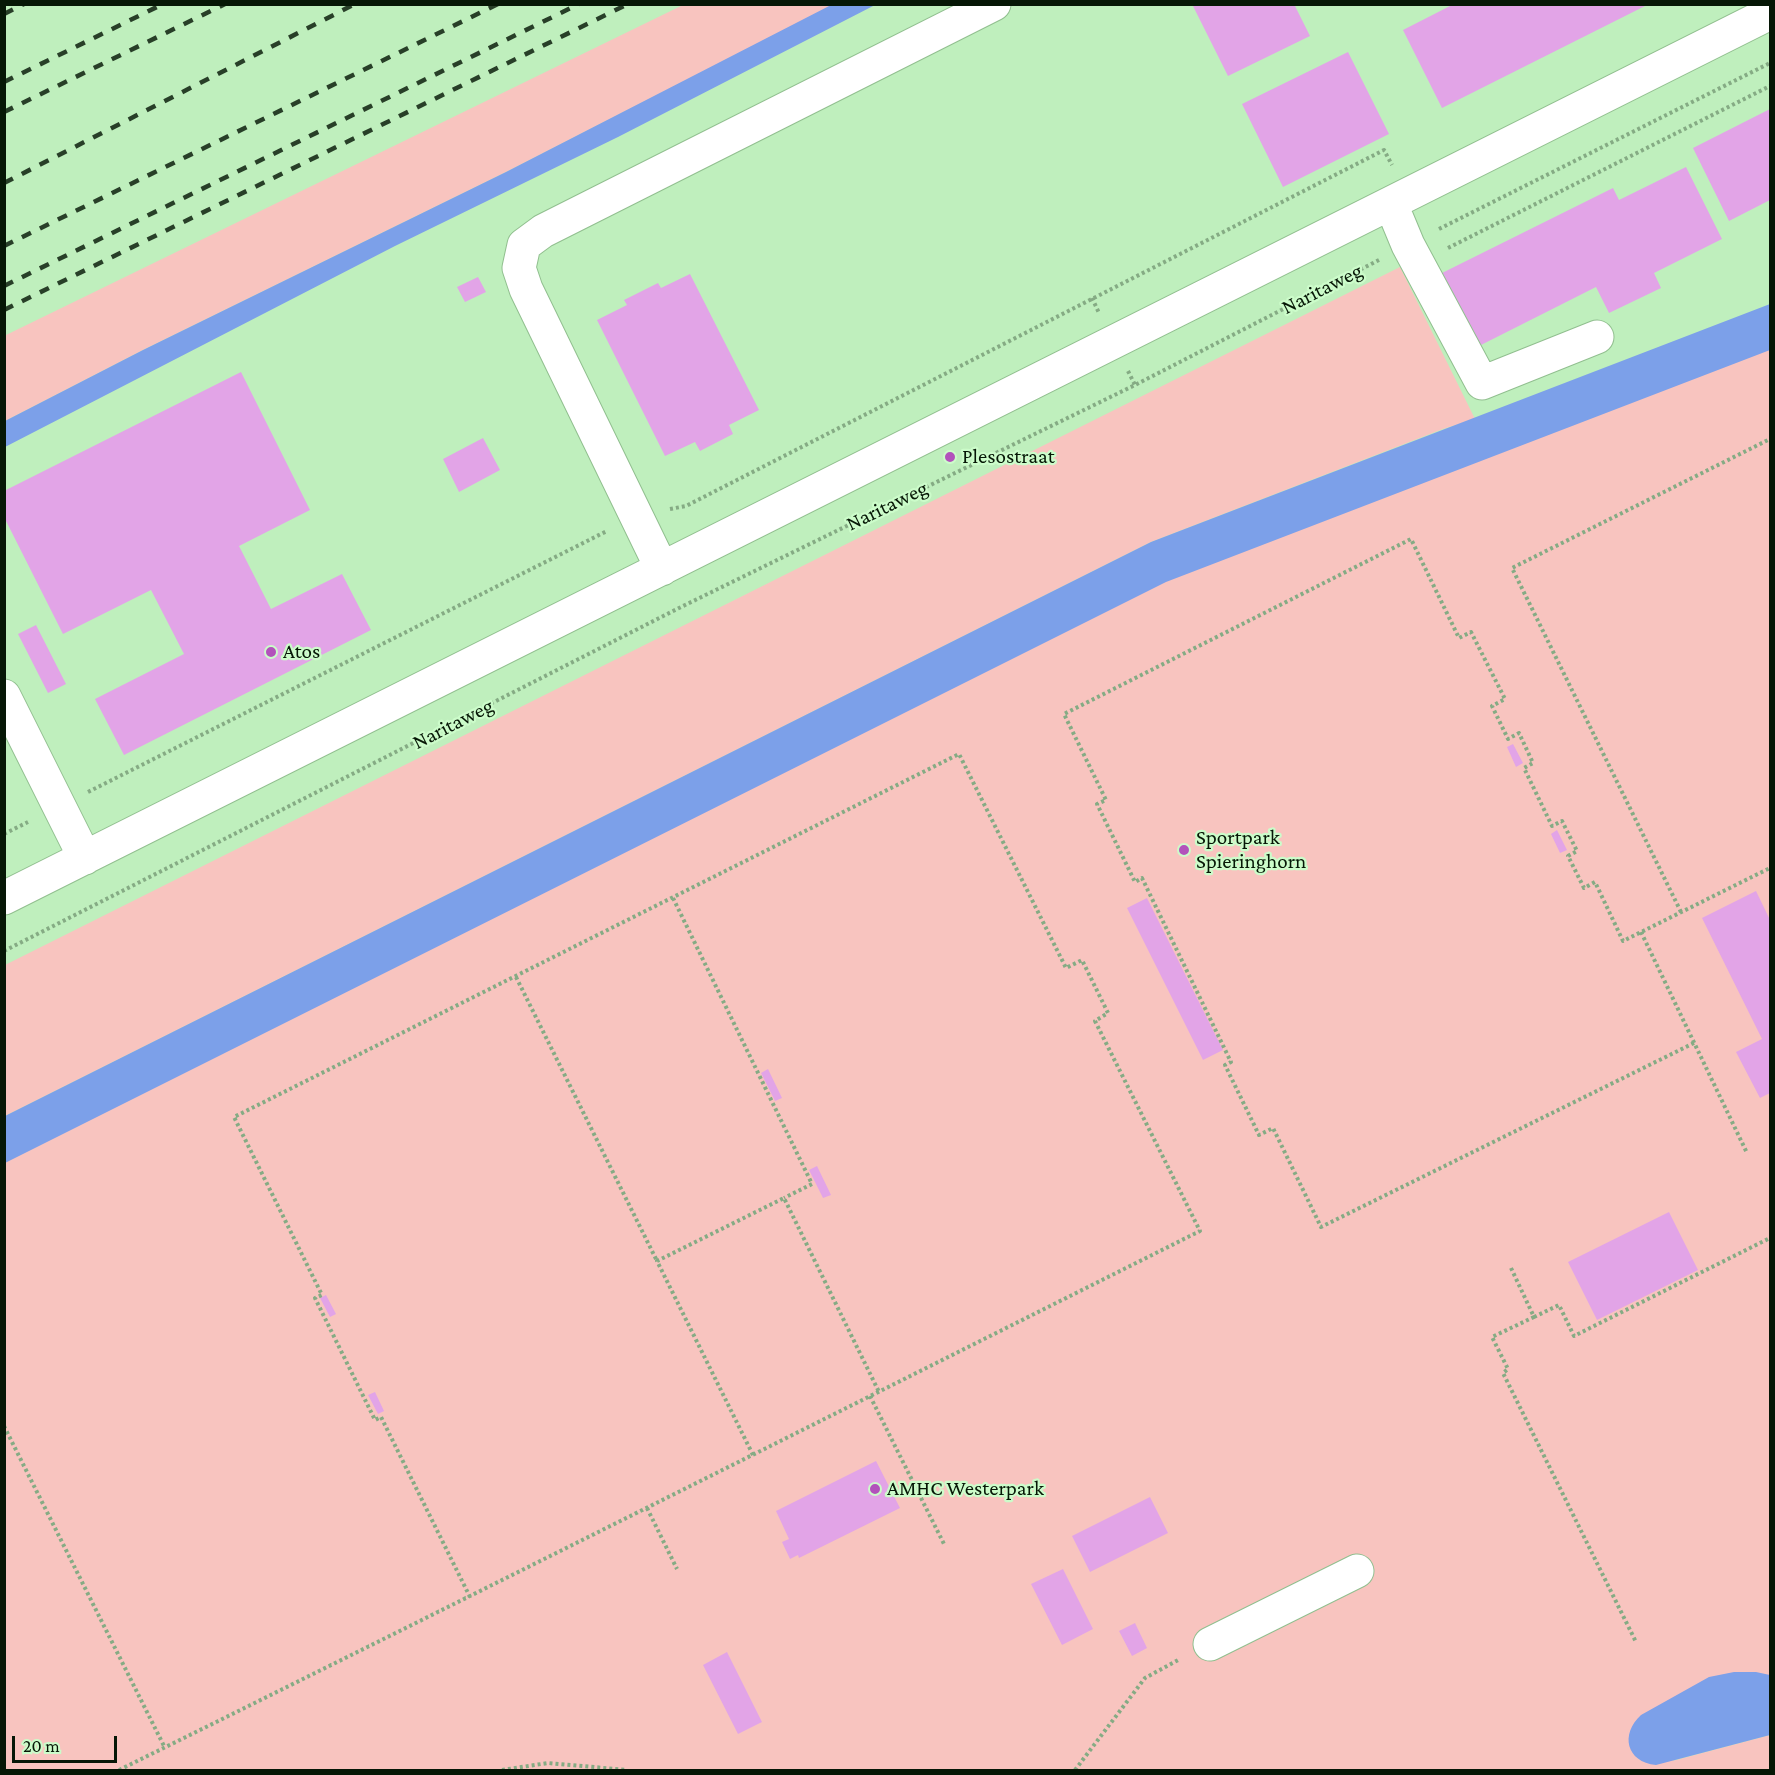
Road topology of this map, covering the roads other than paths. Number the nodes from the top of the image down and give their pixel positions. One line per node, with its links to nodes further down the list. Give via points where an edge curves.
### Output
1 (994, 4): 5 (street, via 543,231 524,245 519,268 525,289)
2 (1770, 13): 3 (street, Naritaweg)
3 (1391, 204): 4 (street, via 1413,254 1482,383); 5 (street, Naritaweg)
4 (1597, 337)
5 (662, 569): 7 (street, Naritaweg)
6 (4, 696): 7 (street)
7 (85, 858): 8 (street, Naritaweg)
8 (4, 898)
9 (1357, 1571): 10 (street)
10 (1210, 1644)

